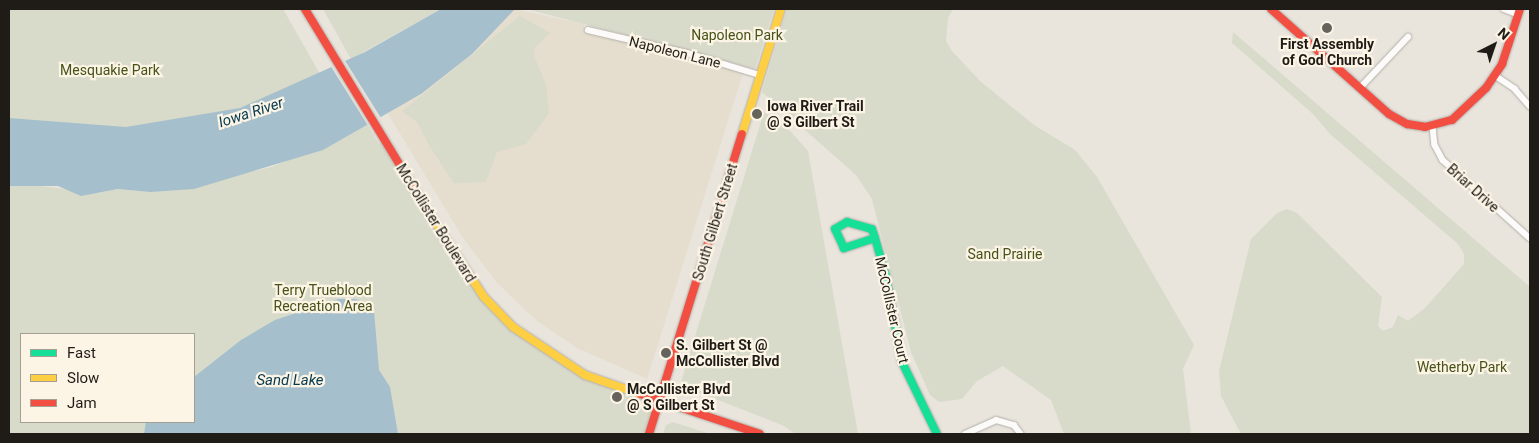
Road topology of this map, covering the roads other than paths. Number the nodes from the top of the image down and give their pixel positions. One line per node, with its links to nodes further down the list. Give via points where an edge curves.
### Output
1 (305, 9): 15 (main road, McCollister Boulevard, via 469,278 513,327 585,375)
2 (781, 9): 8 (main road, South Gilbert Street)
3 (1271, 9): 10 (main road)
4 (1504, 9): 5 (street)
5 (1519, 12): 9 (main road)
6 (588, 30): 8 (street, Napoleon Lane, via 687,53)
7 (1408, 37): 10 (street)
8 (760, 75): 15 (main road, South Gilbert Street)
9 (1496, 76): 11 (street, via 1515,89); 12 (main road, via 1452,120)
10 (1360, 88): 12 (main road, via 1398,120)
11 (1530, 106)
12 (1433, 127): 14 (street, Briar Drive, via 1435,145 1443,160)
13 (875, 238): 13 (main road, McCollister Court, via 872,229 861,225 846,222 835,229 844,248); 18 (main road, McCollister Court, via 902,362)
14 (1530, 238)
15 (661, 401): 16 (main road, South Gilbert Street); 17 (main road, McCollister Boulevard)
16 (649, 434)
17 (760, 434)
18 (937, 434)
19 (965, 434): 20 (street, via 996,420 1014,424)
20 (1021, 434)

